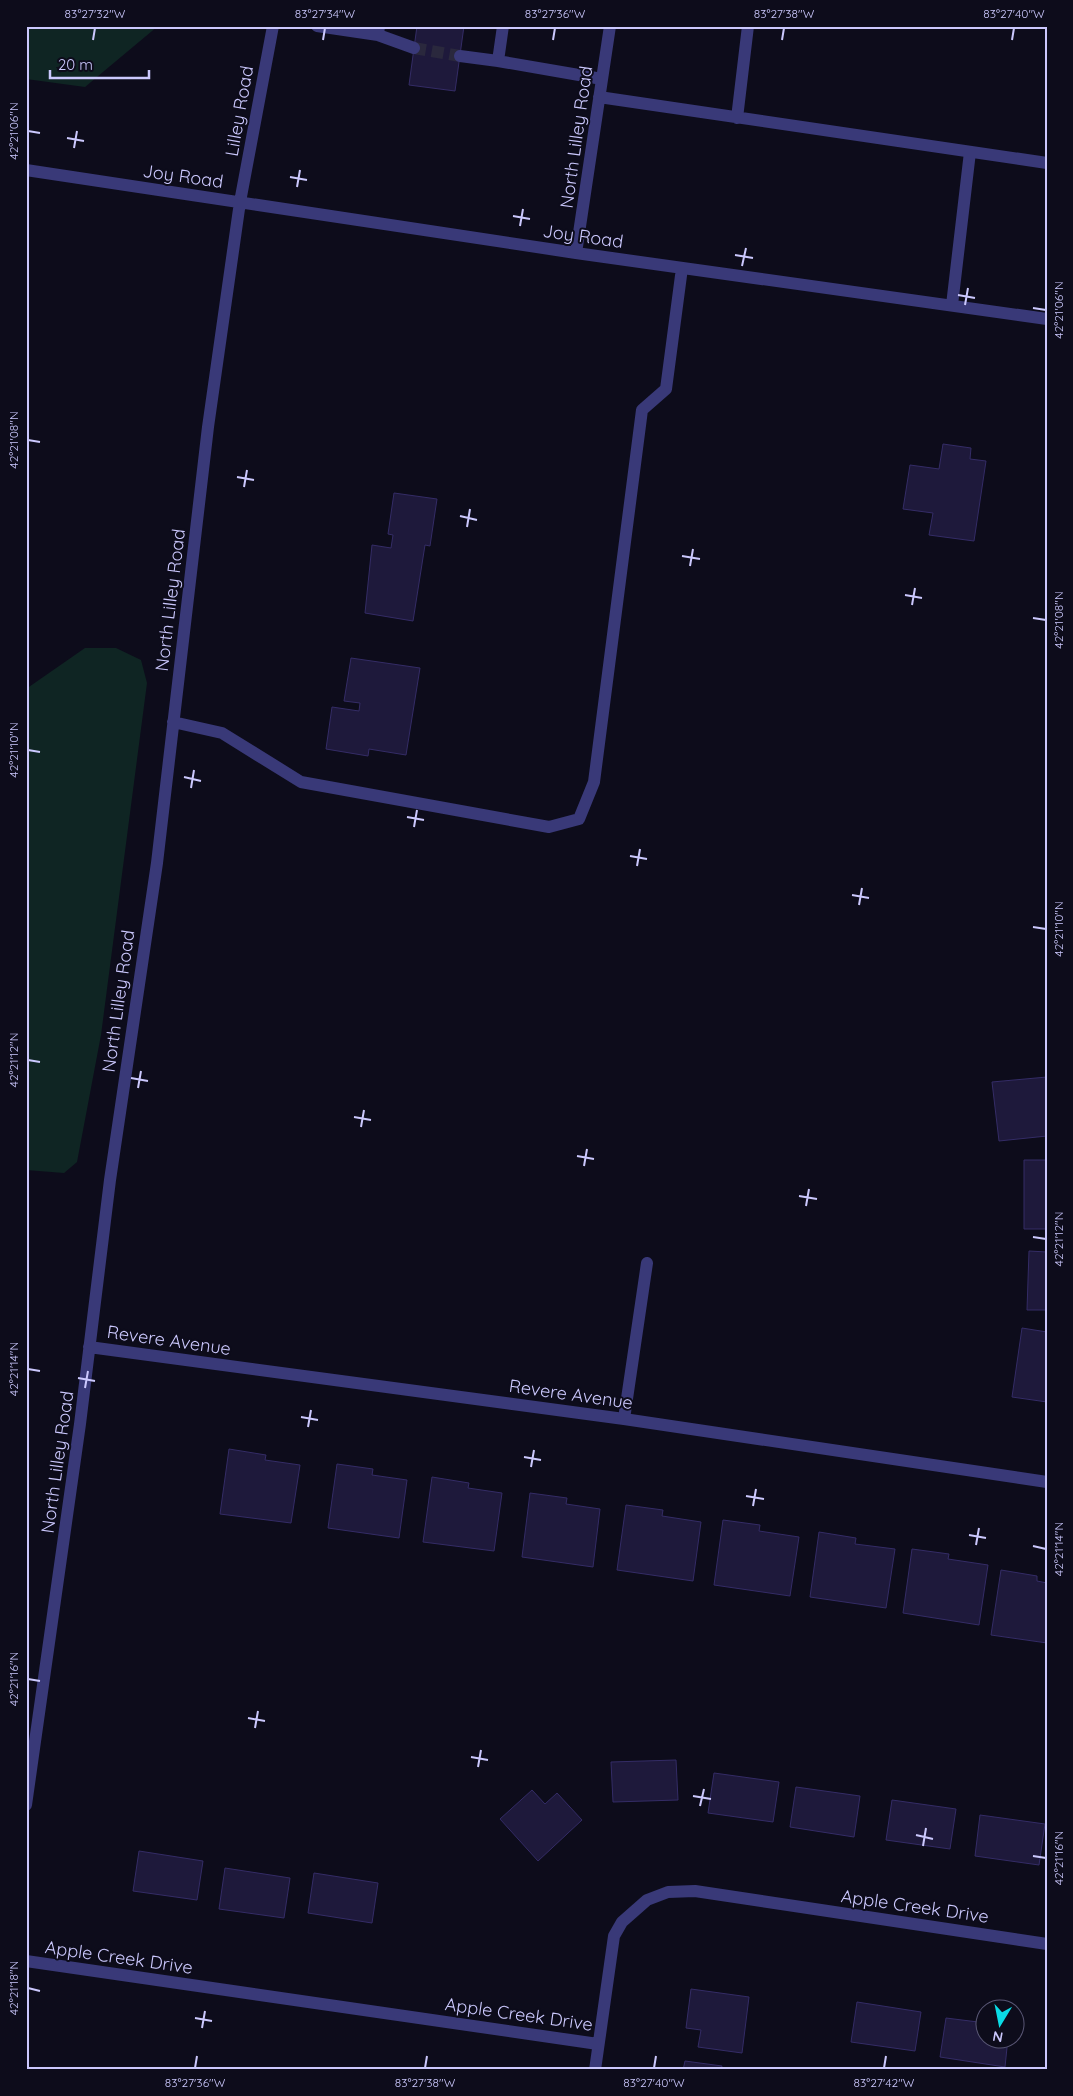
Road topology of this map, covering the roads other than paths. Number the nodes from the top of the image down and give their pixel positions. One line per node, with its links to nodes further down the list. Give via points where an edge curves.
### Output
1 (273, 26): 16 (street, Lilley Road)
2 (316, 26): 6 (street)
3 (503, 26): 9 (street)
4 (610, 26): 10 (street, North Lilley Road)
5 (748, 26): 12 (street)
6 (379, 31): 7 (street)
7 (414, 48)
8 (460, 56): 9 (street)
9 (498, 61): 10 (street)
10 (602, 79): 11 (street, North Lilley Road)
11 (599, 97): 12 (street); 17 (street, North Lilley Road)
12 (737, 118): 13 (street)
13 (970, 152): 14 (street); 19 (street)
14 (1047, 163)
15 (26, 170): 16 (street, Joy Road)
16 (240, 202): 17 (street, Joy Road); 21 (street, North Lilley Road, via 208,427)
17 (576, 253): 18 (street, Joy Road)
18 (682, 268): 19 (street, Joy Road); 21 (street, via 666,389 642,410 594,782 579,819 548,827 302,782 222,733)
19 (952, 305): 20 (street, Joy Road)
20 (1047, 319)
21 (173, 722): 23 (street, North Lilley Road)
22 (647, 1263): 24 (street)
23 (89, 1347): 24 (street, Revere Avenue); 26 (street, North Lilley Road)
24 (624, 1419): 25 (street, Revere Avenue)
25 (1047, 1482)
26 (30, 1750): 27 (street, North Lilley Road)
27 (26, 1805)
28 (1047, 1944): 30 (street, Apple Creek Drive, via 695,1891 668,1892 647,1900 629,1914 614,1936)
29 (26, 1961): 30 (street, Apple Creek Drive)
30 (598, 2044): 31 (street)
31 (595, 2070)

